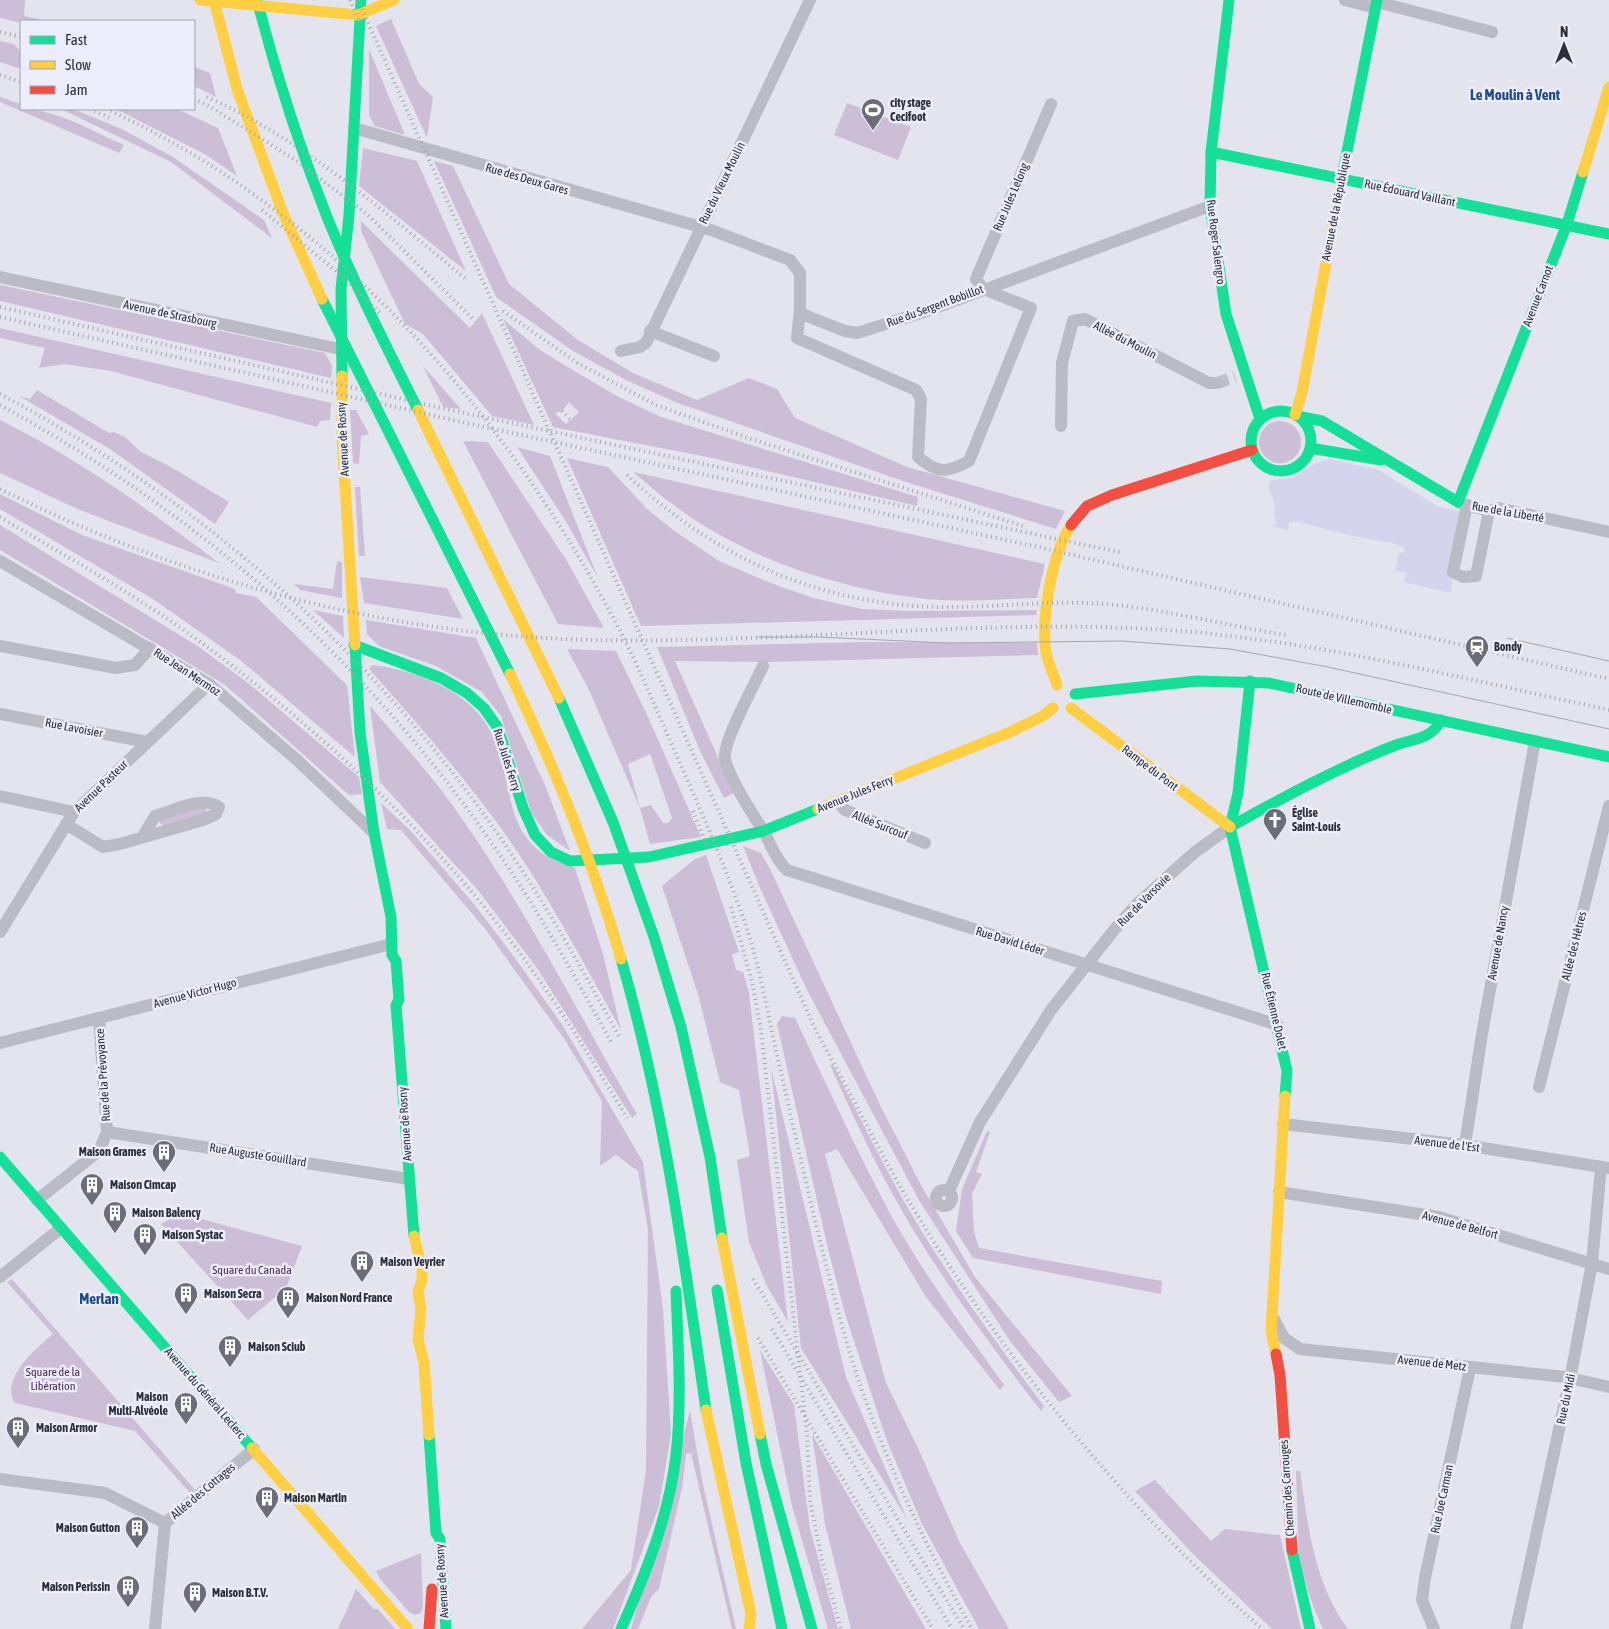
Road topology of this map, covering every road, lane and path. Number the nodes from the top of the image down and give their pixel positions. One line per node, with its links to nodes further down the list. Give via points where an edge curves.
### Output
1 (200, 0): 11 (main road)
2 (214, 0): 86 (main road, via 237,89 259,152 309,272 496,645 567,802 604,900 636,1010)
3 (257, 0): 74 (main road, via 278,81 326,217 368,309 552,681 613,822 654,937 681,1027)
4 (360, 0): 12 (main road, Avenue de Rosny)
5 (394, 0): 12 (main road)
6 (810, 0): 21 (street, Rue du Vieux Moulin)
7 (1229, 0): 17 (main road, Rue Roger Salengro)
8 (1345, 0): 10 (street)
9 (339, 1): 11 (main road)
10 (1376, 3): 13 (street); 18 (main road, Avenue de la République)
11 (325, 12): 12 (main road)
12 (358, 15): 16 (main road, Avenue de Rosny)
13 (1492, 32)
14 (1609, 87): 20 (main road, Avenue Carnot)
15 (1051, 104): 24 (street, Rue Jules Lelong, via 976,279)
16 (354, 128): 21 (street, Rue des Deux Gares); 28 (main road, Avenue de Rosny, via 341,289)
17 (1211, 152): 18 (main road, Rue Édouard Vaillant); 19 (main road, Rue Roger Salengro)
18 (1341, 178): 20 (main road, Rue Édouard Vaillant); 31 (main road, Avenue de la République)
19 (1210, 206): 24 (street, Rue du Sergent Bobillot); 32 (main road, Rue Roger Salengro, via 1226,314 1240,376)
20 (1567, 224): 22 (main road, Rue Édouard Vaillant); 37 (main road, Avenue Carnot)
21 (701, 227): 25 (street, via 790,260 800,273); 26 (street, Rue du Vieux Moulin)
22 (1609, 234)
23 (0, 277): 28 (street, Avenue de Strasbourg)
24 (983, 289): 25 (street, Rue du Sergent Bobillot, via 857,333 804,315); 25 (street, via 1031,308 969,461 952,471 931,469 918,457 921,399 916,390 797,338)
25 (800, 310)
26 (650, 331): 27 (street, Rue du Vieux Moulin, via 646,343); 29 (street)
27 (621, 351)
28 (340, 355): 43 (main road, Avenue de Rosny)
29 (714, 356)
30 (1217, 383): 33 (street, Allée du Moulin, via 1209,383 1085,319 1073,321 1062,363)
31 (1296, 415): 32 (main road, via 1277,411); 34 (main road, via 1309,430); 36 (main road, Rue de la Liberté, via 1322,421)
32 (1260, 419): 35 (main road, via 1251,433)
33 (1060, 426)
34 (1310, 448): 35 (main road, via 1302,463 1295,468 1278,471 1262,465); 36 (main road, Rue de la Liberté)
35 (1252, 450): 47 (main road, via 1112,495 1087,506 1070,524 1058,550 1049,583 1045,616 1046,652)
36 (1387, 461): 37 (main road, Rue de la Liberté)
37 (1462, 504): 38 (street, Rue de la Liberté); 38 (street, via 1453,572 1463,577 1476,576)
38 (1489, 510): 39 (street, Rue de la Liberté, via 1498,508)
39 (1609, 532)
40 (1, 563): 42 (street, Rue Jean Mermoz)
41 (0, 646): 42 (street, via 116,668 136,665)
42 (150, 648): 46 (street, Rue Jean Mermoz)
43 (354, 650): 63 (main road, Avenue de Rosny, via 360,732); 66 (main road, Rue Jules Ferry, via 441,678 468,692 484,708 498,728 535,835 551,852 570,861)
44 (763, 666): 62 (street, Rue David Léder, via 727,741 725,758 750,813)
45 (1250, 680): 48 (main road, Route de Villemomble, via 1144,685); 52 (main road, Route de Villemomble); 61 (main road, Rue Étienne Dolet, via 1238,793)
46 (209, 684): 54 (street, Avenue Pasteur); 63 (street, Rue Jean Mermoz, via 297,760)
47 (1057, 685): 48 (main road, via 1066,684); 49 (main road, via 1048,695)
48 (1075, 694): 50 (main road)
49 (1053, 708): 50 (main road, via 1060,711); 57 (main road, Avenue Jules Ferry, via 1008,733)
50 (1071, 708): 61 (main road, Rampe du Pont)
51 (0, 714): 54 (street, Rue Lavoisier)
52 (1441, 720): 53 (main road, Route de Villemomble); 61 (main road, Rue de Varsovie, via 1432,734 1398,744 1314,780)
53 (1535, 740): 55 (main road, Route de Villemomble); 77 (street, Avenue de Nancy)
54 (147, 742): 59 (street, Avenue Pasteur)
55 (1609, 757)
56 (0, 796): 59 (street)
57 (838, 802): 62 (main road, Avenue Jules Ferry); 65 (street, Allée Surcouf, via 845,810)
58 (1609, 806): 73 (street, Allée des Hêtres)
59 (74, 812): 60 (street, Avenue Pasteur)
60 (66, 824): 64 (street, via 103,847); 67 (street, Avenue Pasteur)
61 (1230, 827): 69 (street, Rue de Varsovie, via 1155,886); 71 (main road, Rue Étienne Dolet)
62 (763, 831): 66 (main road, Avenue Jules Ferry); 69 (street, Rue David Léder, via 779,863 796,874)
63 (374, 833): 68 (main road, Avenue de Rosny, via 391,917)
64 (143, 836): 64 (street, via 203,820 216,814 219,807 201,802 155,816)
65 (925, 843)
66 (649, 857)
67 (0, 932)
68 (391, 944): 70 (street, Avenue Victor Hugo); 81 (main road, Avenue de Rosny, via 388,962 392,1000 396,1006)
69 (1086, 965): 71 (street, Rue David Léder); 82 (street, Rue de Varsovie, via 1042,1022 980,1122)
70 (99, 1018): 72 (street, Avenue Victor Hugo); 76 (street, Rue de la Prévoyance)
71 (1278, 1025): 75 (main road, Rue Étienne Dolet, via 1287,1071)
72 (0, 1043)
73 (1539, 1087)
74 (701, 1123): 78 (main road); 109 (main road, via 766,1464)
75 (1284, 1124): 77 (street, Avenue de l'Est); 83 (main road, Rue Étienne Dolet)
76 (107, 1132): 81 (street, Rue Auguste Gouillard); 84 (street, via 99,1151)
77 (1465, 1145): 80 (street, Avenue de l'Est)
78 (697, 1150)
79 (0, 1157): 84 (main road, Avenue du Général Leclerc)
80 (1605, 1168): 87 (street, Rue du Midi)
81 (409, 1179): 99 (main road, Avenue de Rosny, via 415,1243 412,1249 414,1285 418,1290 420,1315 417,1320 420,1357 424,1363)
82 (949, 1191)
83 (1279, 1192): 87 (street, Avenue de Belfort, via 1439,1217); 91 (main road, Rue Étienne Dolet)
84 (37, 1200): 85 (main road, Avenue du Général Leclerc)
85 (61, 1228): 90 (street); 96 (main road, Avenue du Général Leclerc)
86 (685, 1263): 100 (main road, via 708,1425); 105 (main road, via 675,1295 679,1396 676,1455 649,1564)
87 (1592, 1263): 88 (street, Avenue de Belfort); 94 (street, Rue du Midi)
88 (1609, 1269)
89 (715, 1275): 108 (main road, via 746,1463)
90 (0, 1277)
91 (1272, 1314): 92 (main road, Rue Étienne Dolet); 93 (street, Avenue de Metz, via 1279,1330 1300,1349)
92 (1274, 1346): 110 (main road, Chemin des Carrouges, via 1280,1375 1293,1560)
93 (1470, 1368): 94 (street, Avenue de Metz); 111 (street, Rue Joe Carman, via 1424,1578 1422,1600)
94 (1570, 1378): 95 (street, Avenue de Metz); 112 (street, Rue du Midi)
95 (1609, 1387)
96 (254, 1449): 98 (street, Allée des Cottages); 103 (main road, Avenue du Général Leclerc)
97 (0, 1479): 98 (street, via 105,1493)
98 (165, 1523): 102 (street, Allée des Cottages)
99 (436, 1533): 101 (main road, Avenue de Rosny, via 440,1539); 104 (main road, Avenue de Rosny, via 432,1540)
100 (751, 1614): 106 (main road); 107 (main road)
101 (446, 1627): 104 (main road)
102 (155, 1629)
103 (408, 1629)
104 (431, 1629)
105 (621, 1629)
106 (749, 1629)
107 (761, 1629)
108 (782, 1629)
109 (812, 1629)
110 (1310, 1629)
111 (1434, 1629)
112 (1516, 1629)

